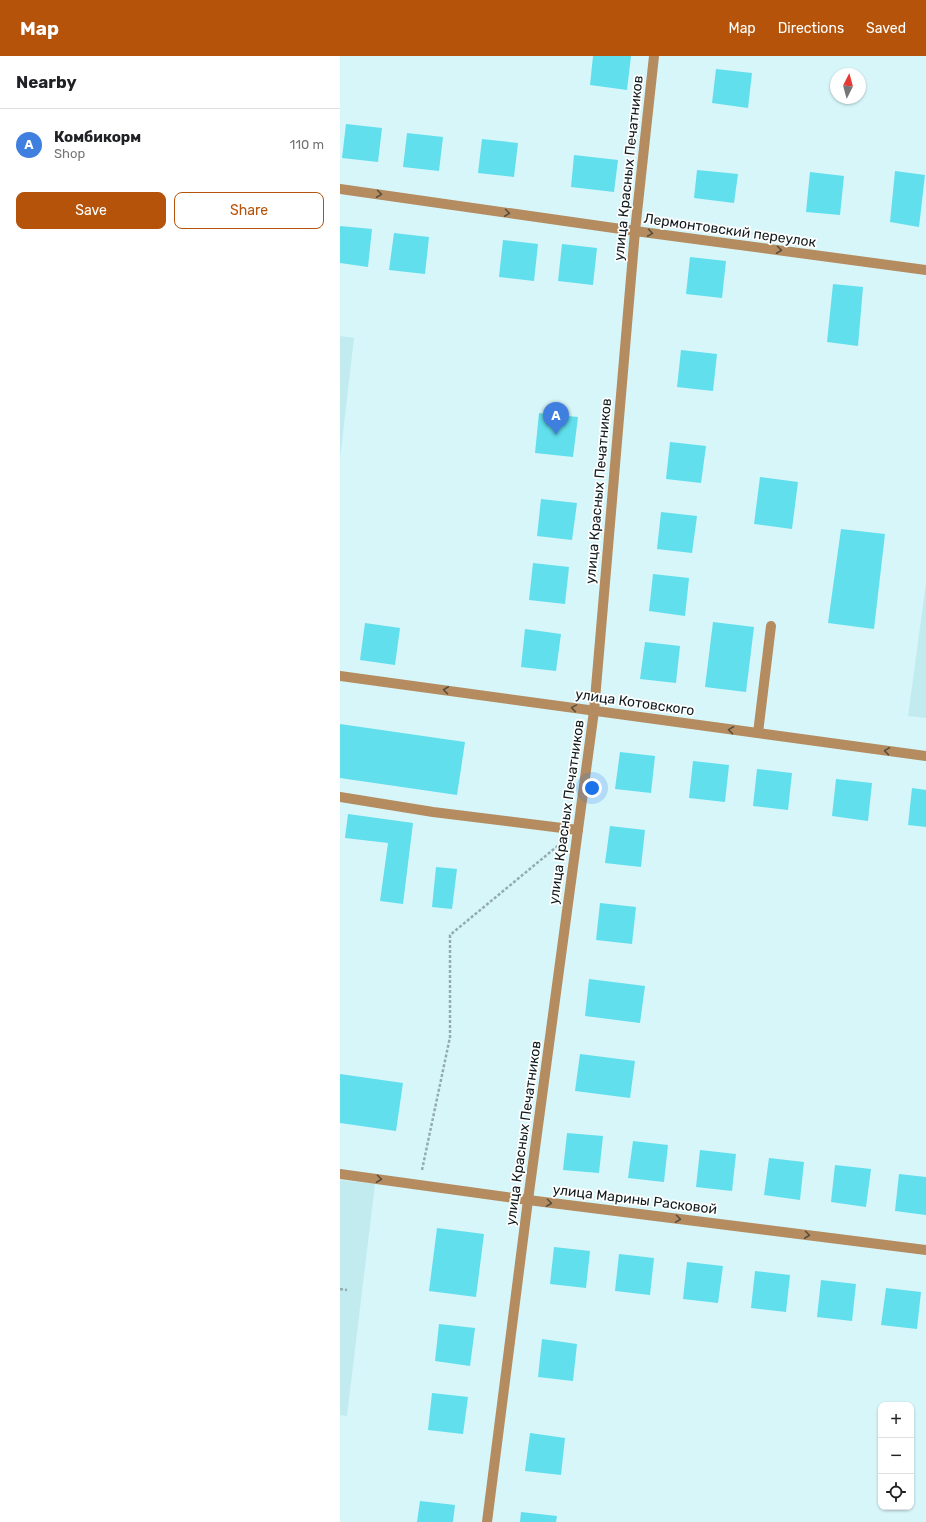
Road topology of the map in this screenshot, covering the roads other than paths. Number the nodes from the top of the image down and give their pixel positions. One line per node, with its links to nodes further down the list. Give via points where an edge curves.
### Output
1 (654, 56): 3 (street, улица Красных Печатников)
2 (340, 188): 3 (street, Лермонтовский переулок, one-way to 3)
3 (635, 231): 4 (street, Лермонтовский переулок, one-way to 4); 7 (street, улица Красных Печатников)
4 (926, 270)
5 (771, 626): 8 (street)
6 (340, 676): 7 (street, улица Котовского, one-way to 6)
7 (594, 711): 8 (street, улица Котовского, one-way to 7); 11 (street, улица Красных Печатников)
8 (758, 733): 9 (street, улица Котовского, one-way to 8)
9 (926, 756)
10 (340, 797): 11 (street, via 433,812)
11 (578, 830): 13 (street, улица Красных Печатников)
12 (340, 1174): 13 (street, улица Марины Расковой, one-way to 13)
13 (528, 1200): 14 (street, улица Марины Расковой, one-way to 14); 15 (street, улица Красных Печатников)
14 (926, 1250)
15 (487, 1522)

